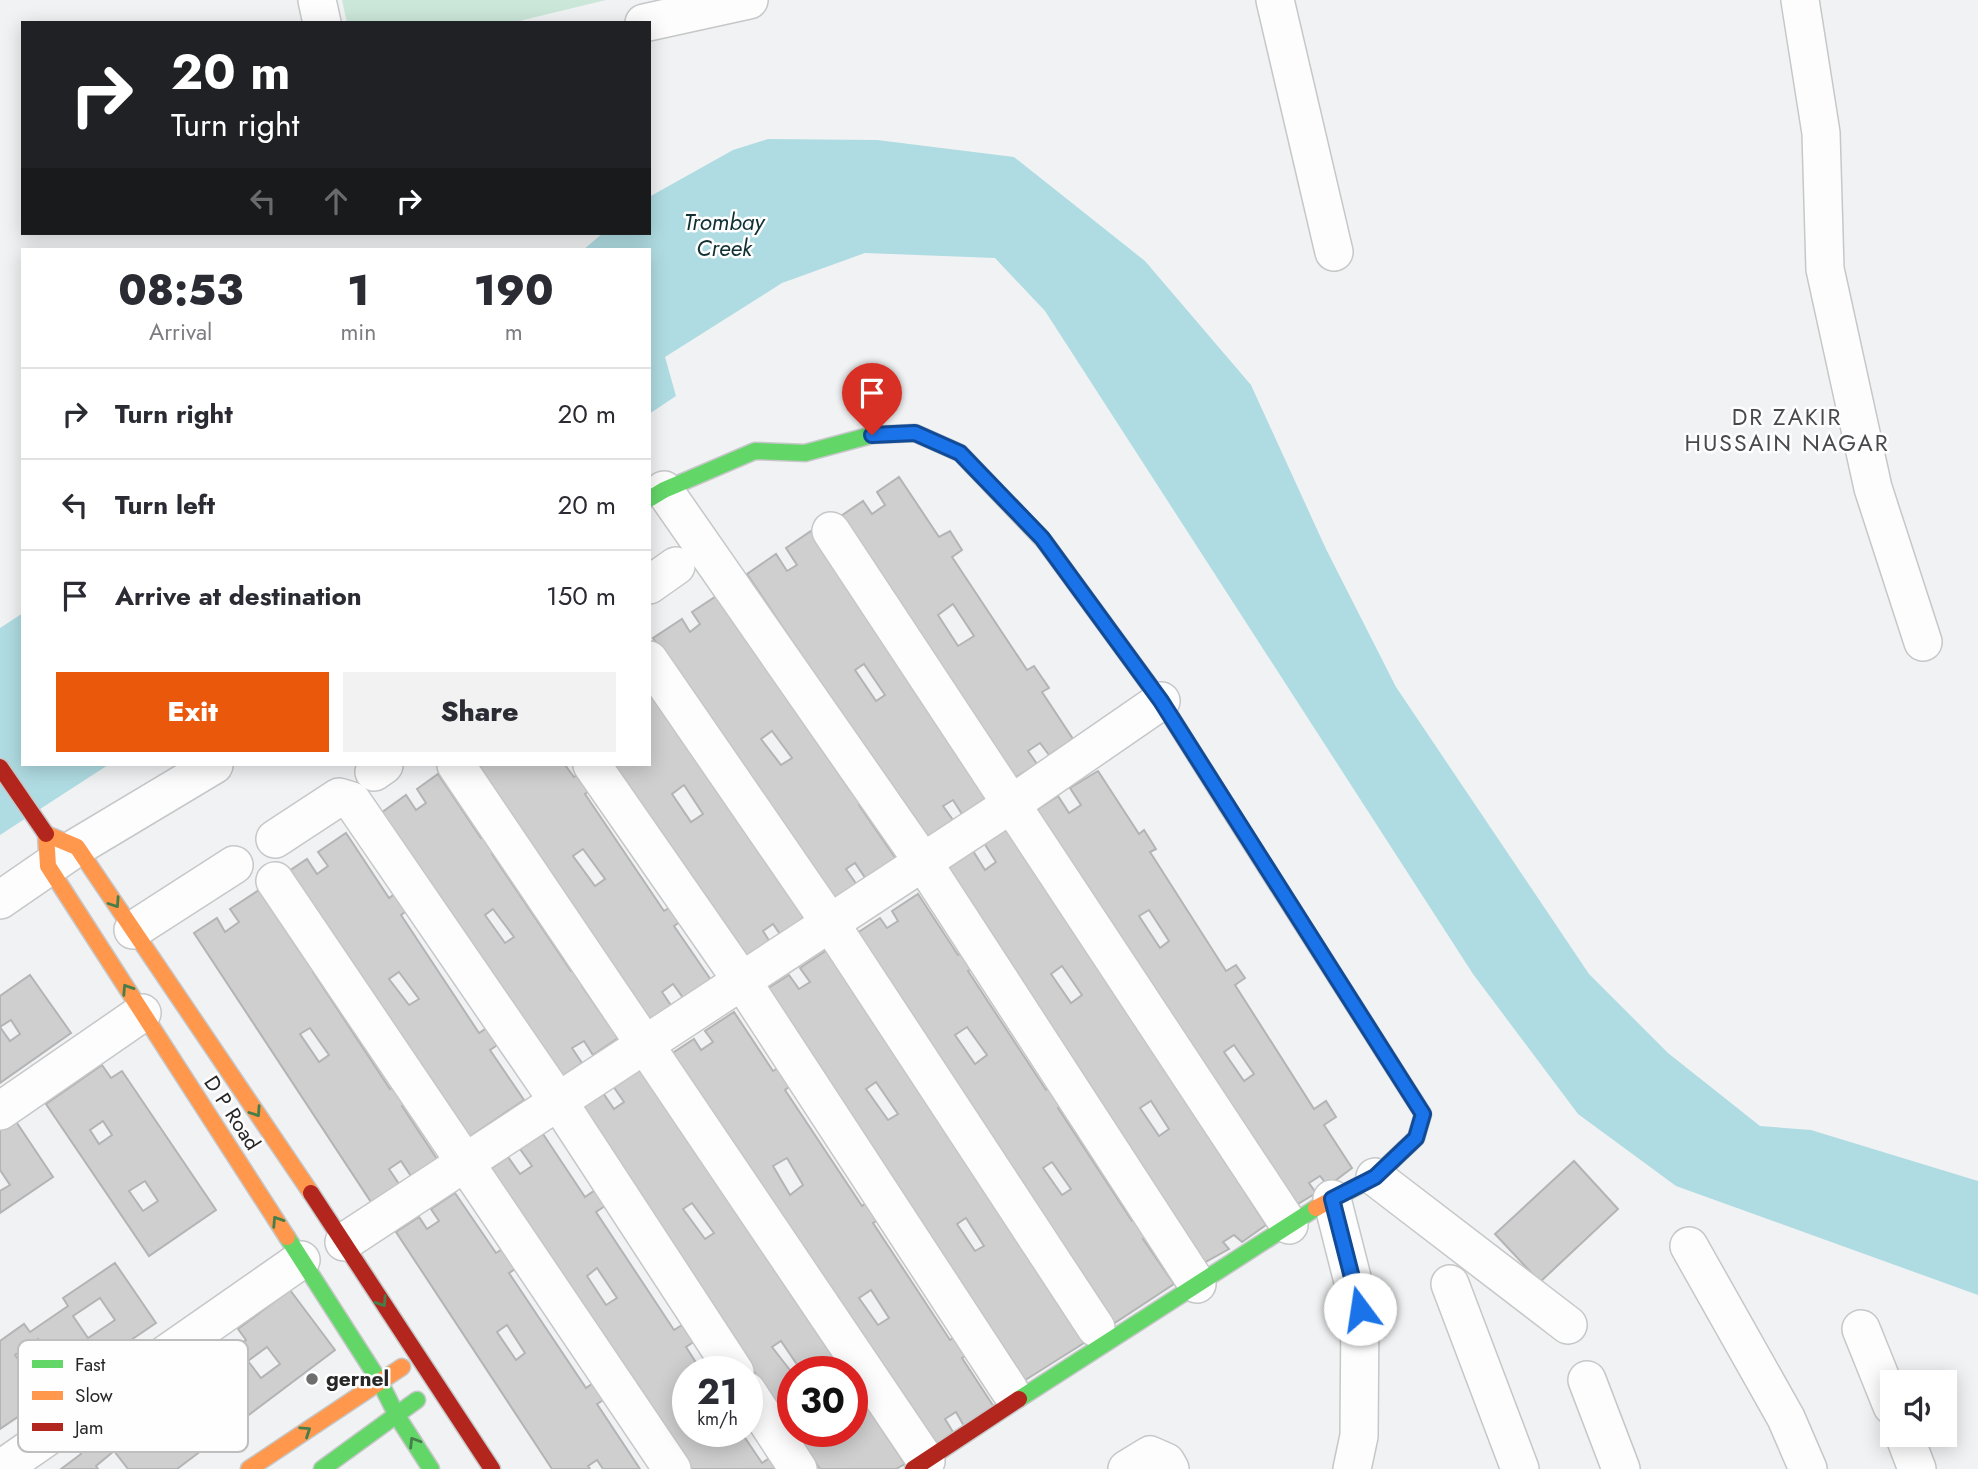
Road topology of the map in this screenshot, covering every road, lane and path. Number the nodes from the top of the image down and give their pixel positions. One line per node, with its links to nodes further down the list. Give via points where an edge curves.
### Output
1 (317, 0): 5 (street)
2 (750, 0): 6 (street)
3 (1275, 0): 7 (street)
4 (1800, 0): 10 (street, via 1821,133 1825,269 1872,488)
5 (322, 21)
6 (651, 21)
7 (1334, 252)
8 (657, 494): 12 (street, via 755,451 805,453 872,435 915,433 960,453 1042,538); 20 (street)
9 (831, 531): 17 (street)
10 (1923, 642)
11 (651, 663): 24 (street)
12 (1161, 701): 17 (street); 32 (street, via 1423,1114 1416,1138)
13 (0, 766): 19 (street, D P Road)
14 (212, 766): 19 (street)
15 (457, 766): 28 (street)
16 (593, 766): 26 (street)
17 (1013, 803): 20 (street); 34 (street)
18 (275, 839): 29 (street, via 339,797 352,800)
19 (52, 842): 23 (street); 25 (street, one-way to 25); 27 (street, D P Road, one-way to 19)
20 (922, 862): 24 (street); 38 (street)
21 (234, 865): 25 (street)
22 (275, 881): 31 (street)
23 (0, 900)
24 (830, 923): 26 (street); 41 (street)
25 (133, 930): 35 (street, one-way to 35)
26 (742, 981): 28 (street); 50 (street)
27 (142, 1013): 30 (street); 37 (street, D P Road, one-way to 27)
28 (645, 1044): 29 (street); 55 (street)
29 (558, 1101): 31 (street); 44 (street)
30 (0, 1111)
31 (464, 1162): 35 (street); 61 (street)
32 (1375, 1177): 33 (street); 40 (street)
33 (1332, 1199): 34 (street); 65 (street, via 1360,1309 1359,1436)
34 (1289, 1225): 38 (street)
35 (344, 1242): 45 (street, one-way to 45)
36 (1689, 1246): 68 (street, via 1786,1418)
37 (301, 1260): 43 (street); 48 (street, D P Road)
38 (1197, 1284): 55 (street)
39 (1450, 1284): 66 (street)
40 (1568, 1325)
41 (1096, 1328)
42 (1861, 1329): 46 (street)
43 (186, 1340)
44 (725, 1356)
45 (418, 1357): 48 (street); 49 (street)
46 (1880, 1376)
47 (1587, 1380): 67 (street)
48 (380, 1382): 52 (street, D P Road); 57 (street, one-way to 48)
49 (436, 1385): 52 (street); 60 (street)
50 (1010, 1391)
51 (763, 1415): 62 (street)
52 (397, 1416): 58 (street); 59 (street, D P Road, one-way to 52)
53 (1908, 1447): 69 (street)
54 (25, 1452): 56 (street)
55 (920, 1465)
56 (1, 1469)
57 (249, 1469)
58 (322, 1469)
59 (430, 1469)
60 (492, 1469)
61 (672, 1469)
62 (798, 1469)
63 (1127, 1469): 64 (street, via 1150,1455)
64 (1170, 1469)
65 (1352, 1469)
66 (1520, 1469)
67 (1621, 1469)
68 (1808, 1469)
69 (1917, 1469)

